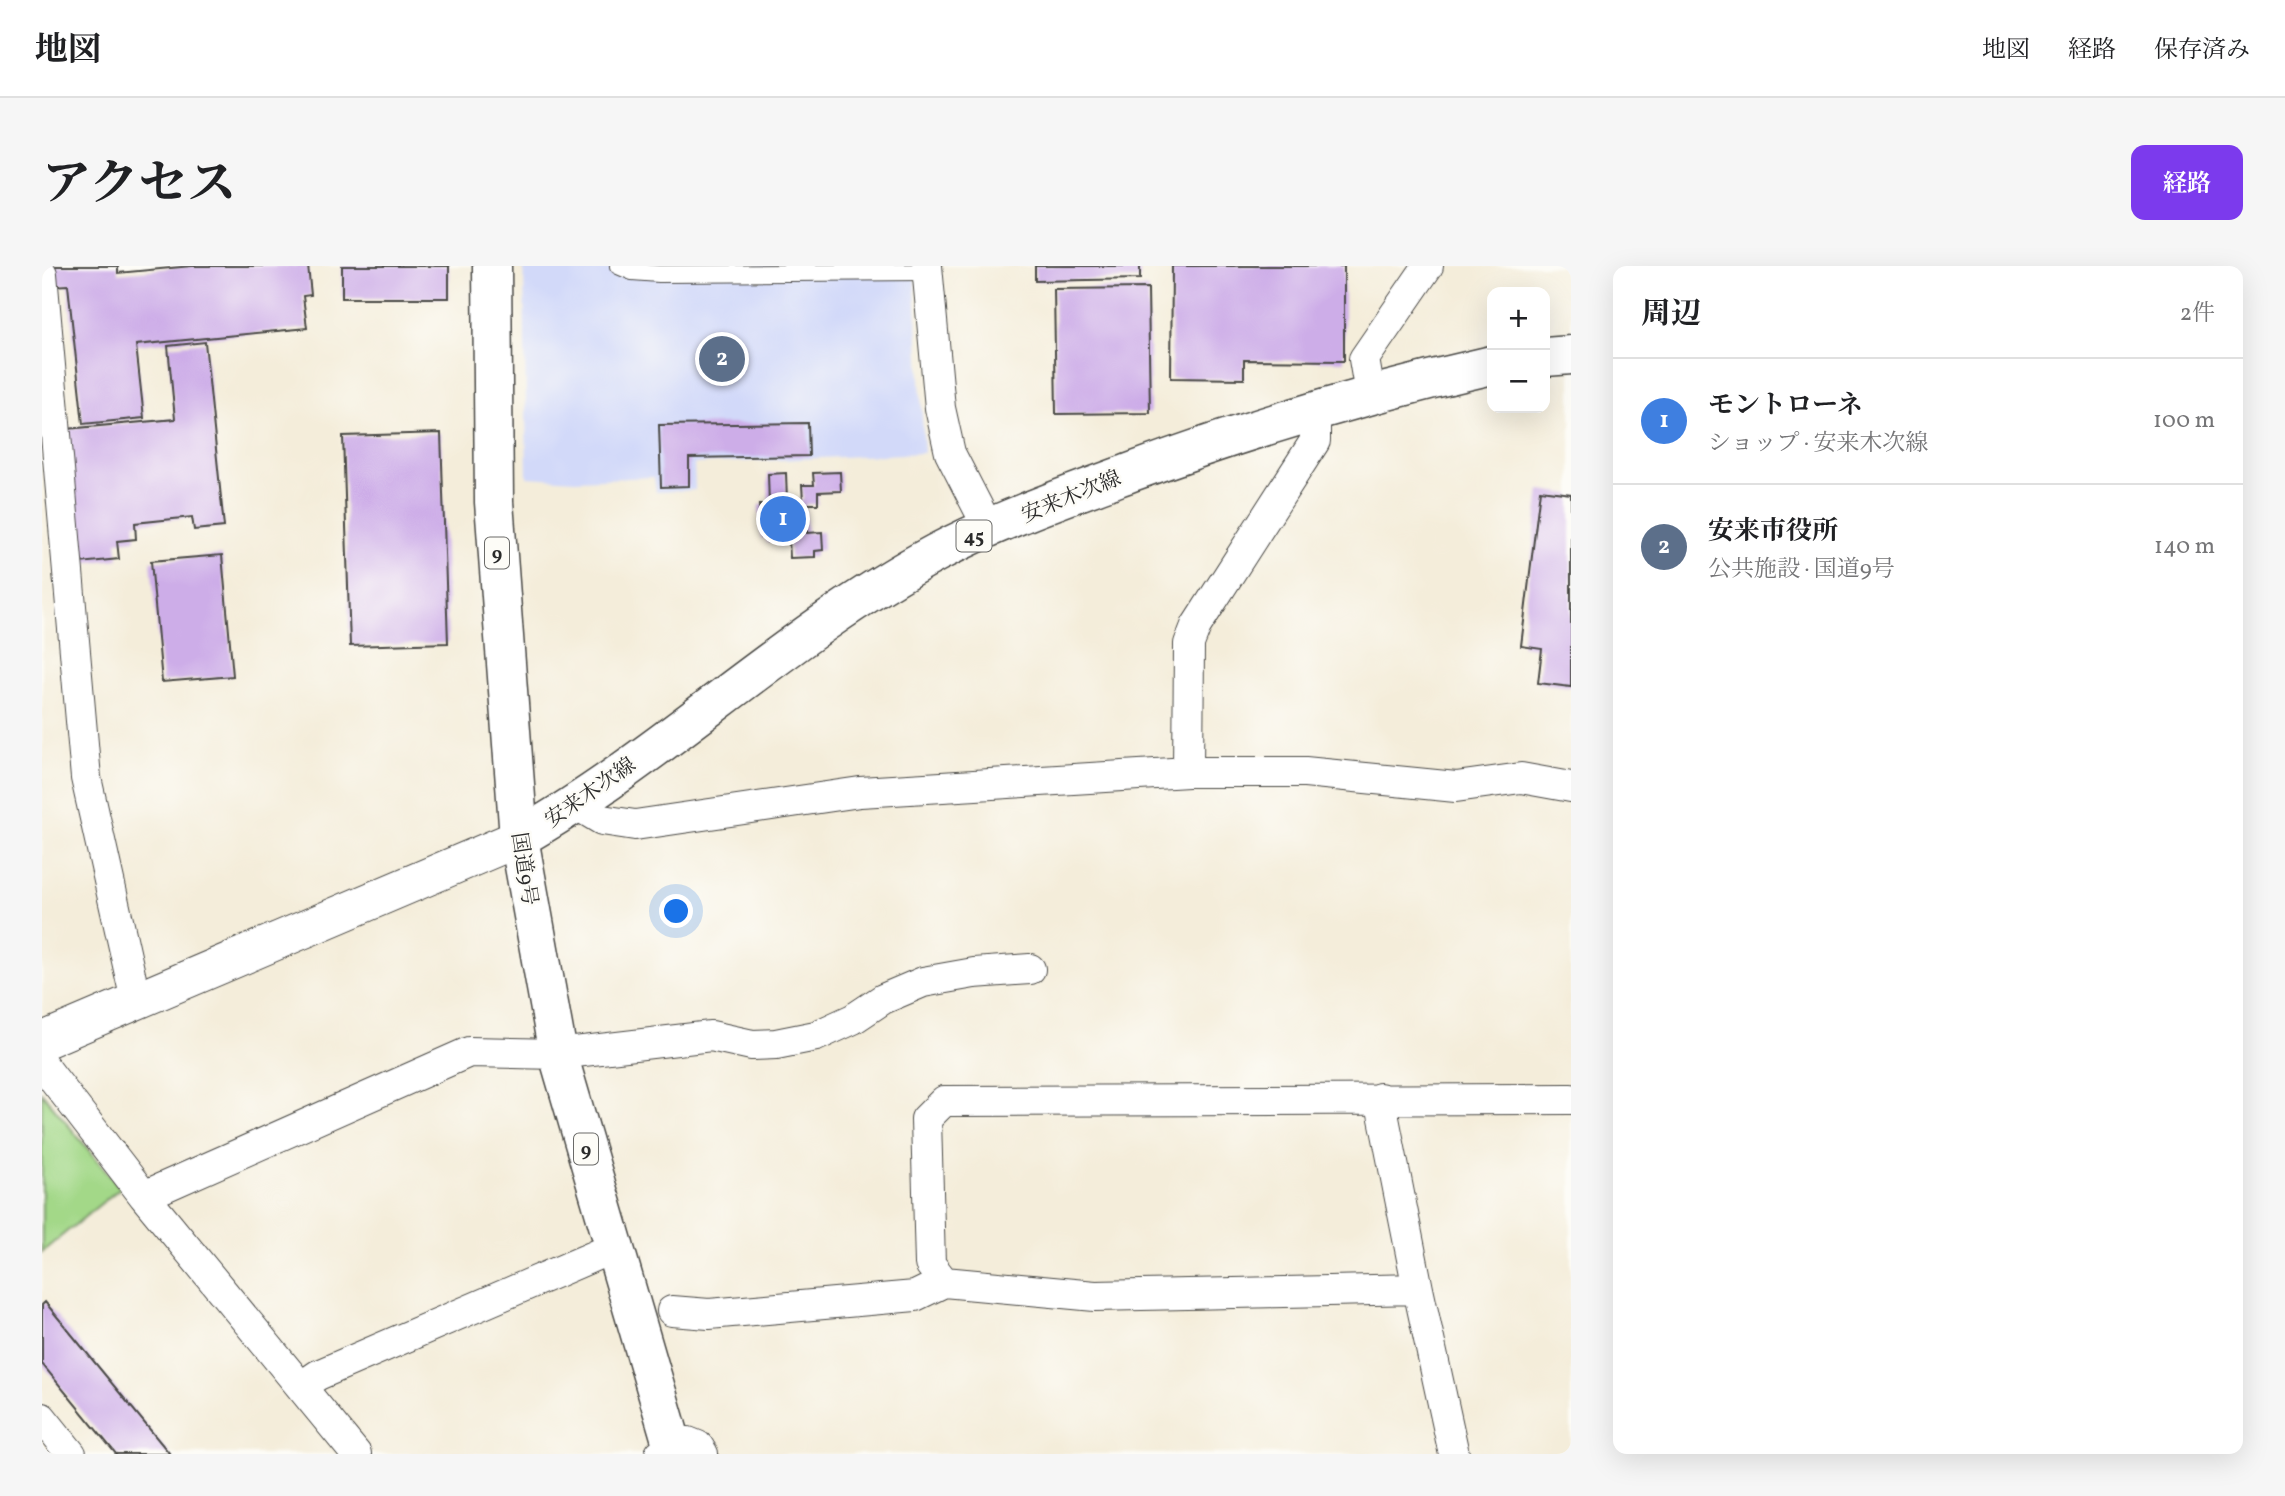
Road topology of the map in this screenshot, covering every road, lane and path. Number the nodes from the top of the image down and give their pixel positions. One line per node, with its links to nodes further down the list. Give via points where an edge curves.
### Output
1 (492, 266): 15 (main road, 国道9号 / 9, via 494,502)
2 (618, 266): 4 (lane, via 659,274)
3 (1428, 266): 9 (street, via 1364,359)
4 (927, 269): 11 (street, via 940,408 950,453)
5 (42, 274): 17 (street, via 86,778)
6 (1571, 355): 7 (main road)
7 (1550, 357)
8 (1487, 366): 9 (main road, 安来木次線 / 45)
9 (1370, 394): 10 (main road, 安来木次線 / 45)
10 (1315, 410): 11 (main road, 安来木次線 / 45, via 1152,465); 12 (street, via 1315,441 1196,626 1189,644)
11 (989, 529): 14 (main road, 安来木次線 / 45, via 936,554 854,604)
12 (1188, 772): 13 (street, via 1305,772 1456,787 1521,778); 14 (street, via 860,792 635,825 602,820)
13 (1571, 788)
14 (577, 805): 15 (main road, 安来木次線 / 45)
15 (519, 838): 17 (street); 19 (main road, 国道9号 / 9)
16 (1030, 969): 19 (street, via 923,982 816,1036 776,1044 752,1045 711,1036)
17 (136, 1001): 18 (street)
18 (42, 1041)
19 (558, 1054): 23 (street, via 469,1052); 24 (main road, 国道9号 / 9)
20 (42, 1064): 23 (street)
21 (1380, 1098): 22 (street); 25 (street, via 944,1101 926,1119 930,1264); 26 (street)
22 (1571, 1099)
23 (144, 1196): 28 (street)
24 (615, 1247): 28 (street, via 318,1375); 30 (main road, 国道9号 / 9)
25 (944, 1282): 26 (street, via 1095,1296); 27 (street, via 915,1296 709,1314)
26 (1418, 1289): 33 (street)
27 (672, 1311)
28 (302, 1386): 32 (street)
29 (42, 1419): 31 (street)
30 (678, 1453)
31 (71, 1454)
32 (356, 1454)
33 (1454, 1454)

